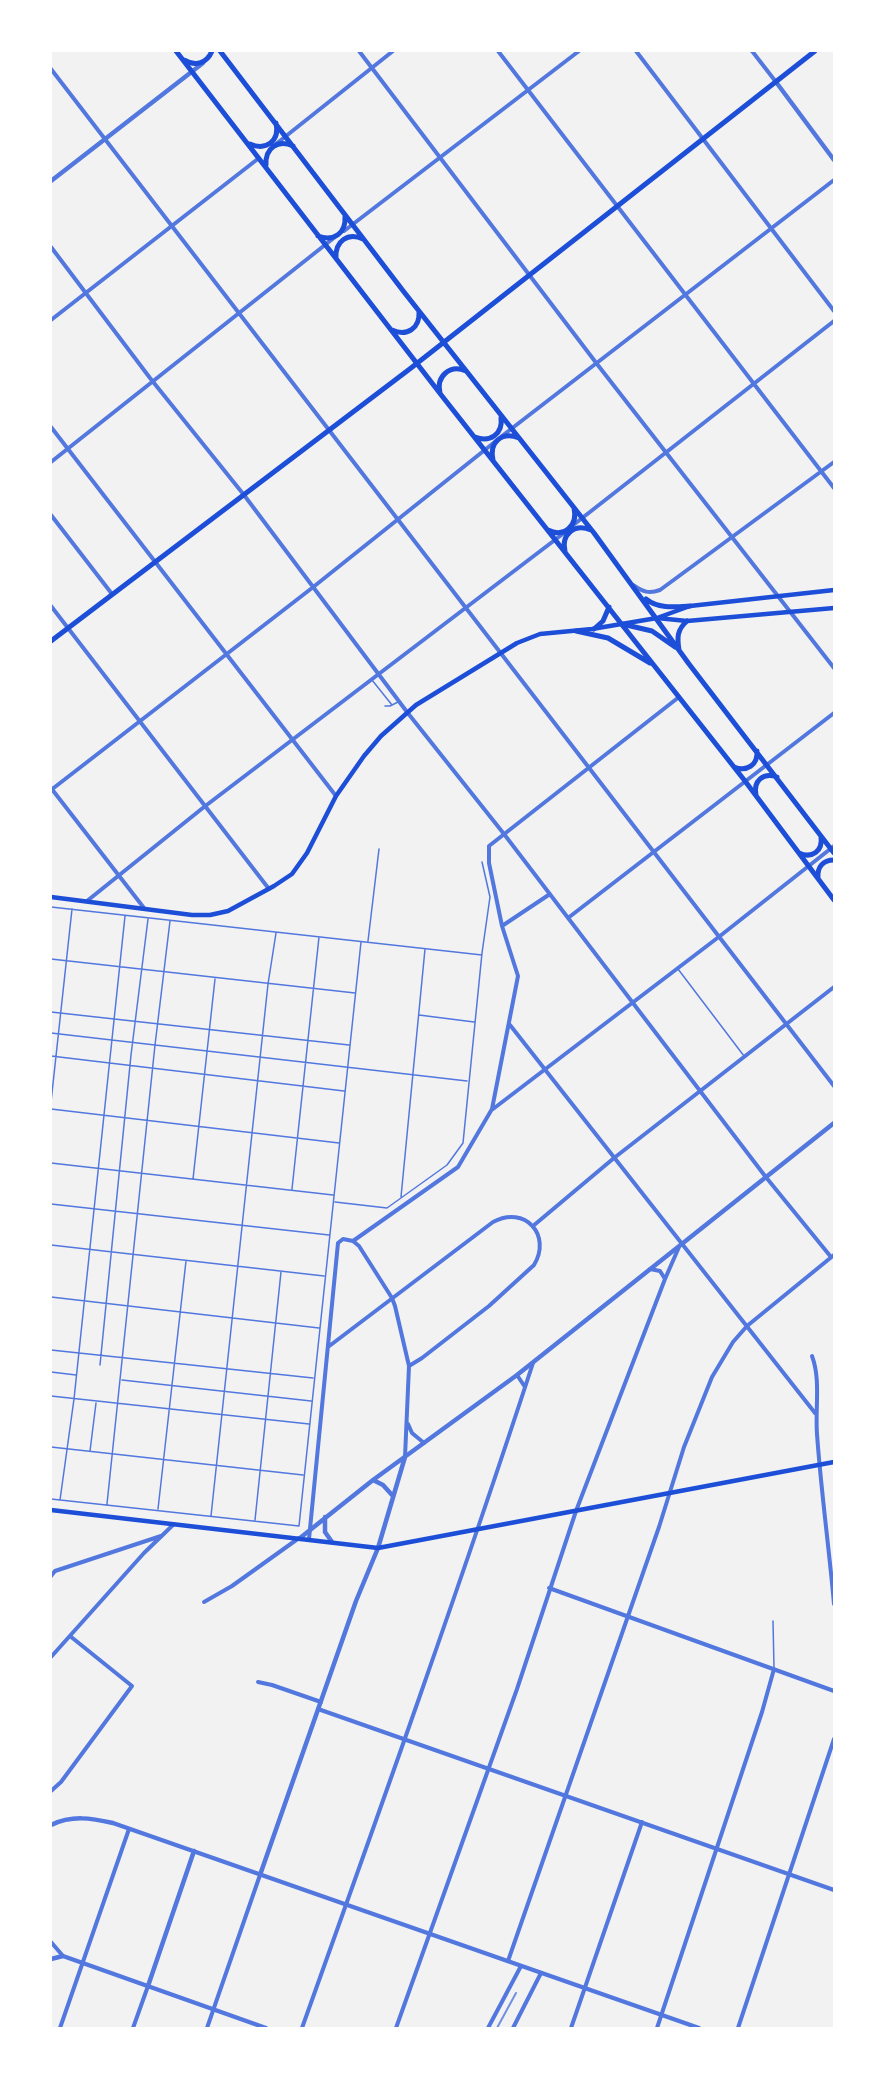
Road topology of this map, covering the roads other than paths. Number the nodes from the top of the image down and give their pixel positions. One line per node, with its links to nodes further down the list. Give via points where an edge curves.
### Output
1 (176, 51): 11 (main road)
2 (212, 51): 12 (main road)
3 (219, 51): 12 (street); 18 (main road)
4 (359, 51): 13 (street)
5 (393, 51): 13 (street)
6 (498, 51): 17 (street)
7 (579, 51): 17 (street)
8 (636, 51): 21 (street)
9 (752, 51): 16 (street)
10 (815, 51): 16 (main road)
11 (183, 60): 12 (main road, via 195,64); 15 (main road)
12 (206, 61): 15 (street)
13 (371, 68): 19 (street); 26 (street)
14 (51, 69): 20 (street)
15 (192, 71): 20 (street); 22 (main road)
16 (776, 82): 21 (main road); 27 (street)
17 (528, 89): 26 (street); 31 (street)
18 (276, 123): 19 (main road); 22 (main road, via 277,134 270,144 259,147)
19 (286, 136): 23 (street); 24 (main road)
20 (105, 138): 30 (street); 34 (street)
21 (703, 139): 31 (main road); 35 (street)
22 (248, 143): 25 (main road)
23 (273, 147): 24 (main road, via 283,143); 25 (street); 28 (main road, via 266,156)
24 (294, 147): 32 (main road)
25 (259, 157): 28 (main road); 34 (street)
26 (440, 158): 33 (street); 42 (street)
27 (834, 160)
28 (267, 168): 37 (main road)
29 (834, 180): 35 (street)
30 (51, 181)
31 (617, 207): 42 (main road); 44 (street)
32 (344, 213): 33 (main road); 36 (main road, via 345,225)
33 (352, 224): 36 (street); 38 (main road)
34 (171, 226): 43 (street); 47 (street)
35 (771, 229): 44 (street); 46 (street)
36 (339, 234): 37 (main road, via 328,238); 39 (street)
37 (317, 235): 39 (main road)
38 (367, 242): 41 (main road, via 347,237 339,243); 45 (main road)
39 (325, 245): 41 (main road); 47 (street)
40 (51, 247): 43 (street)
41 (339, 264): 50 (main road)
42 (529, 275): 51 (main road); 53 (street)
43 (86, 292): 48 (street); 55 (street)
44 (685, 295): 53 (street); 56 (street)
45 (418, 308): 50 (main road, via 419,320 413,329 402,333); 51 (main road)
46 (834, 311)
47 (239, 314): 55 (street); 60 (street)
48 (51, 320)
49 (834, 321): 56 (street)
50 (391, 329): 52 (main road)
51 (443, 342): 52 (main road); 54 (main road)
52 (417, 363): 57 (main road); 60 (main road)
53 (597, 364): 61 (street); 67 (street)
54 (470, 374): 57 (main road, via 456,368 446,372 440,381); 58 (main road)
55 (153, 381): 65 (street); 73 (street)
56 (753, 383): 67 (street); 71 (street)
57 (442, 396): 62 (main road)
58 (500, 414): 61 (main road); 62 (main road, via 502,426 495,435 485,440)
59 (51, 427): 65 (street)
60 (329, 429): 73 (main road); 76 (street)
61 (511, 429): 63 (street); 64 (main road)
62 (474, 436): 66 (main road)
63 (498, 439): 64 (main road, via 513,436); 66 (street); 70 (main road, via 491,452)
64 (522, 441): 74 (main road)
65 (68, 448): 68 (street); 84 (street)
66 (484, 450): 70 (main road); 76 (street)
67 (666, 452): 77 (street); 81 (street)
68 (51, 462)
69 (834, 462): 71 (street)
70 (494, 463): 78 (main road)
71 (822, 472): 72 (street); 81 (street)
72 (834, 488)
73 (244, 495): 84 (main road); 86 (street)
74 (574, 508): 77 (main road); 79 (main road, via 575,519)
75 (51, 515): 88 (street)
76 (399, 518): 86 (street); 92 (street)
77 (582, 518): 79 (street); 80 (main road)
78 (547, 529): 79 (main road, via 558,533); 82 (main road)
79 (569, 529): 82 (street)
80 (594, 533): 83 (main road, via 575,528 567,534); 85 (main road)
81 (733, 538): 85 (street, via 660,590 643,592); 89 (street)
82 (555, 540): 83 (main road); 92 (street)
83 (567, 555): 93 (main road)
84 (155, 562): 88 (main road); 105 (street)
85 (632, 584): 91 (main road, via 651,603); 96 (main road)
86 (312, 588): 105 (street); 108 (street)
87 (834, 590): 89 (main road)
88 (112, 595): 99 (main road)
89 (779, 596): 91 (main road); 95 (street)
90 (51, 606): 99 (street)
91 (690, 606): 96 (main road)
92 (466, 607): 104 (street); 108 (street)
93 (609, 607): 98 (main road); 100 (main road)
94 (834, 608): 95 (main road)
95 (791, 612): 97 (main road); 107 (street)
96 (657, 618): 97 (main road); 98 (main road); 103 (main road)
97 (687, 621): 103 (main road, via 678,630)
98 (622, 624): 100 (main road); 103 (main road, via 652,631); 106 (main road)
99 (67, 629): 102 (main road); 116 (street)
100 (594, 629): 101 (main road)
101 (576, 631): 104 (main road, via 535,636); 106 (main road, via 608,638)
102 (51, 642)
103 (680, 651): 118 (main road)
104 (501, 652): 114 (main road); 121 (street)
105 (228, 654): 116 (street); 117 (street)
106 (654, 665): 110 (main road)
107 (834, 668)
108 (379, 674): 109 (street); 111 (street)
109 (372, 680): 112 (lane); 117 (street)
110 (679, 697): 120 (main road); 121 (street)
111 (399, 702): 112 (lane); 114 (street)
112 (392, 705): 113 (lane)
113 (386, 706)
114 (407, 712): 125 (main road, via 369,749); 128 (street)
115 (834, 713): 119 (street)
116 (140, 723): 124 (street); 127 (street)
117 (292, 740): 125 (street); 127 (street)
118 (756, 750): 119 (main road); 120 (main road, via 751,767)
119 (767, 764): 122 (main road); 123 (street)
120 (733, 766): 123 (main road)
121 (590, 768): 128 (street); 132 (street)
122 (778, 778): 126 (main road, via 765,776 758,780); 129 (main road)
123 (745, 781): 126 (main road); 132 (street)
124 (51, 789): 137 (street)
125 (336, 796): 139 (main road, via 302,861 292,874)
126 (757, 798): 133 (main road)
127 (204, 807): 137 (street); 139 (street)
128 (504, 834): 140 (street); 151 (street, via 488,851)
129 (821, 836): 131 (main road); 133 (main road, via 816,853 807,856)
130 (379, 849): 156 (lane)
131 (833, 849): 136 (street)
132 (655, 852): 148 (street); 153 (street)
133 (798, 852): 136 (main road)
134 (834, 860): 138 (main road, via 821,865)
135 (482, 862): 158 (lane, via 490,897)
136 (806, 868): 138 (main road); 153 (street)
137 (120, 876): 143 (street); 145 (street)
138 (820, 882): 142 (main road)
139 (268, 889): 145 (main road, via 210,915)
140 (550, 894): 148 (street); 151 (street)
141 (51, 897): 143 (main road)
142 (834, 900)
143 (87, 901): 145 (main road)
144 (51, 908): 146 (lane)
145 (144, 908)
146 (72, 909): 147 (lane); 160 (lane)
147 (125, 916): 149 (lane); 161 (lane)
148 (568, 918): 170 (street)
149 (148, 919): 150 (lane); 163 (lane)
150 (170, 921): 152 (lane); 164 (lane)
151 (502, 926): 179 (street, via 518,976)
152 (276, 933): 154 (lane); 166 (lane)
153 (720, 936): 162 (street); 177 (street)
154 (319, 937): 155 (lane); 168 (lane)
155 (361, 942): 156 (lane); 169 (lane)
156 (368, 942): 157 (lane)
157 (425, 949): 158 (lane); 173 (lane)
158 (482, 955): 176 (lane)
159 (51, 959): 160 (lane)
160 (67, 961): 161 (lane); 172 (lane)
161 (118, 967): 163 (lane); 174 (lane)
162 (678, 968): 170 (street); 191 (lane)
163 (141, 970): 164 (lane); 175 (lane)
164 (164, 972): 165 (lane); 178 (lane)
165 (216, 978): 166 (lane); 180 (lane)
166 (268, 984): 168 (lane); 183 (lane)
167 (834, 987): 177 (street)
168 (312, 989): 169 (lane); 185 (lane)
169 (356, 993): 188 (lane)
170 (632, 1002): 199 (street); 206 (street)
171 (51, 1012): 172 (lane)
172 (61, 1013): 174 (lane); 182 (lane)
173 (418, 1015): 176 (lane); 201 (lane)
174 (113, 1018): 175 (lane); 184 (lane)
175 (135, 1022): 178 (lane); 186 (lane)
176 (475, 1022): 203 (lane)
177 (787, 1023): 191 (street); 205 (street)
178 (158, 1024): 180 (lane); 187 (lane)
179 (510, 1024): 199 (street); 210 (street)
180 (211, 1030): 183 (lane); 189 (lane)
181 (51, 1033): 182 (lane)
182 (58, 1034): 184 (lane); 192 (lane)
183 (263, 1036): 185 (lane); 193 (lane)
184 (110, 1040): 186 (lane); 194 (lane)
185 (308, 1041): 188 (lane); 195 (lane)
186 (133, 1043): 187 (lane); 196 (lane)
187 (154, 1045): 189 (lane); 197 (lane)
188 (350, 1046): 198 (lane)
189 (208, 1052): 193 (lane); 200 (lane)
190 (51, 1056): 192 (lane)
191 (745, 1056): 206 (street)
192 (56, 1057): 194 (lane); 208 (lane)
193 (260, 1058): 195 (lane); 202 (lane)
194 (108, 1063): 196 (lane); 211 (lane)
195 (305, 1064): 198 (lane); 204 (lane)
196 (130, 1065): 197 (lane); 212 (lane)
197 (153, 1068): 200 (lane); 213 (lane)
198 (347, 1068): 201 (lane); 207 (lane)
199 (545, 1068): 210 (street); 219 (street)
200 (205, 1074): 202 (lane); 215 (lane)
201 (412, 1075): 203 (lane); 229 (lane)
202 (258, 1081): 204 (lane); 216 (lane)
203 (469, 1081): 229 (lane, via 463,1143 447,1165)
204 (302, 1086): 207 (lane); 217 (lane)
205 (834, 1086)
206 (700, 1090): 219 (street); 224 (street)
207 (345, 1091): 218 (lane)
208 (51, 1102)
209 (51, 1109): 211 (lane)
210 (492, 1109): 238 (street, via 458,1167)
211 (103, 1115): 212 (lane); 221 (lane)
212 (125, 1118): 213 (lane); 222 (lane)
213 (148, 1120): 215 (lane); 223 (lane)
214 (834, 1123): 224 (street)
215 (200, 1126): 216 (lane); 225 (lane)
216 (252, 1133): 217 (lane); 226 (lane)
217 (297, 1138): 218 (lane); 227 (lane)
218 (340, 1143): 228 (lane)
219 (614, 1158): 236 (street); 239 (street)
220 (51, 1163): 221 (lane)
221 (98, 1167): 222 (lane); 232 (lane)
222 (119, 1170): 223 (lane); 233 (lane)
223 (142, 1173): 225 (lane); 234 (lane)
224 (765, 1176): 239 (street); 244 (street)
225 (193, 1179): 226 (lane)
226 (247, 1185): 227 (lane); 235 (lane)
227 (292, 1190): 228 (lane)
228 (334, 1195): 230 (lane)
229 (401, 1198): 230 (lane, via 387,1208)
230 (334, 1202): 237 (lane)
231 (51, 1204): 232 (lane)
232 (93, 1209): 233 (lane); 241 (lane)
233 (115, 1211): 234 (lane); 242 (lane)
234 (138, 1214): 235 (lane); 243 (lane)
235 (243, 1225): 237 (lane); 246 (lane)
236 (533, 1226): 252 (street, via 508,1216 493,1222); 270 (street, via 540,1248 527,1273)
237 (330, 1235): 249 (lane)
238 (353, 1241): 252 (street); 261 (street, via 343,1239 338,1243)
239 (681, 1244): 247 (street); 250 (street); 259 (street)
240 (51, 1245): 241 (lane)
241 (88, 1249): 242 (lane); 253 (lane)
242 (111, 1251): 243 (lane); 254 (lane)
243 (134, 1254): 245 (lane); 255 (lane)
244 (833, 1256): 259 (street)
245 (186, 1260): 246 (lane); 256 (lane)
246 (239, 1265): 248 (lane); 257 (lane)
247 (649, 1269): 250 (street, via 660,1271); 267 (street)
248 (282, 1270): 249 (lane); 258 (lane)
249 (325, 1276): 260 (lane)
250 (665, 1280): 313 (street)
251 (51, 1297): 253 (lane)
252 (392, 1298): 261 (street); 270 (street)
253 (83, 1301): 254 (lane); 263 (lane)
254 (105, 1303): 255 (lane); 264 (lane)
255 (129, 1306): 256 (lane); 266 (lane)
256 (180, 1312): 257 (lane); 268 (lane)
257 (232, 1318): 258 (lane); 271 (lane)
258 (276, 1323): 260 (lane); 273 (lane)
259 (747, 1326): 288 (street); 306 (street, via 717,1368)
260 (320, 1328): 276 (lane)
261 (328, 1347): 318 (street)
262 (51, 1350): 263 (lane)
263 (78, 1353): 264 (lane); 275 (lane)
264 (101, 1355): 266 (lane); 269 (lane)
265 (812, 1356): 288 (street, via 817,1375)
266 (123, 1358): 268 (lane); 277 (lane)
267 (534, 1360): 274 (street); 279 (street)
268 (175, 1362): 271 (lane); 278 (lane)
269 (100, 1365)
270 (409, 1366): 292 (street)
271 (226, 1368): 273 (lane); 280 (lane)
272 (51, 1372): 275 (lane)
273 (270, 1374): 276 (lane); 282 (lane)
274 (517, 1375): 279 (street); 293 (street)
275 (76, 1376): 283 (lane)
276 (314, 1378): 284 (lane)
277 (121, 1380): 278 (lane); 286 (lane)
278 (173, 1386): 280 (lane); 287 (lane)
279 (525, 1388): 319 (street)
280 (224, 1392): 282 (lane); 289 (lane)
281 (51, 1396): 283 (lane)
282 (268, 1396): 284 (lane); 290 (lane)
283 (74, 1399): 285 (lane); 295 (lane)
284 (312, 1401): 291 (lane)
285 (96, 1402): 286 (lane); 296 (lane)
286 (118, 1404): 287 (lane); 297 (lane)
287 (171, 1409): 289 (lane); 299 (lane)
288 (815, 1413): 301 (street)
289 (222, 1414): 290 (lane); 302 (lane)
290 (265, 1419): 291 (lane); 303 (lane)
291 (309, 1424): 304 (lane)
292 (407, 1424): 293 (street); 298 (street)
293 (424, 1443): 298 (street)
294 (51, 1448): 295 (lane)
295 (67, 1449): 296 (lane); 309 (lane)
296 (90, 1452): 297 (lane)
297 (113, 1454): 299 (lane); 310 (lane)
298 (405, 1457): 305 (street); 307 (street)
299 (164, 1460): 302 (lane); 312 (lane)
300 (834, 1462): 301 (main road)
301 (819, 1465): 306 (main road); 328 (street)
302 (217, 1466): 303 (lane); 314 (lane)
303 (260, 1471): 304 (lane); 316 (lane)
304 (304, 1475): 316 (lane, via 299,1526)
305 (373, 1480): 307 (street); 315 (street)
306 (669, 1493): 313 (main road); 329 (street)
307 (392, 1496): 324 (street)
308 (51, 1499): 309 (lane)
309 (60, 1500): 310 (lane)
310 (107, 1506): 312 (lane)
311 (51, 1510): 317 (main road)
312 (158, 1511): 314 (lane)
313 (576, 1511): 319 (main road); 326 (street)
314 (211, 1516): 316 (lane)
315 (326, 1516): 318 (street); 323 (street, via 325,1532)
316 (255, 1521)
317 (174, 1524): 320 (street); 321 (main road)
318 (310, 1529): 321 (street); 322 (street)
319 (477, 1531): 324 (main road); 338 (street)
320 (162, 1535): 325 (street, via 55,1571); 331 (street)
321 (300, 1538): 322 (main road); 327 (street)
322 (309, 1539): 323 (main road)
323 (332, 1542): 324 (main road)
324 (378, 1548): 336 (street)
325 (51, 1576)
326 (549, 1588): 329 (street); 340 (street)
327 (204, 1602)
328 (834, 1604)
329 (628, 1615): 333 (street); 342 (street)
330 (773, 1621): 333 (lane)
331 (70, 1636): 332 (street); 341 (street, via 132,1686)
332 (51, 1657)
333 (774, 1669): 335 (street); 346 (street)
334 (258, 1682): 336 (street)
335 (834, 1691)
336 (321, 1702): 337 (street)
337 (318, 1709): 338 (street); 348 (street)
338 (406, 1739): 340 (street); 351 (street)
339 (834, 1739): 349 (street)
340 (488, 1768): 342 (street); 352 (street)
341 (51, 1791)
342 (565, 1795): 343 (street); 356 (street)
343 (642, 1822): 346 (street); 361 (street)
344 (51, 1825): 345 (street, via 86,1817)
345 (129, 1829): 347 (street); 357 (street)
346 (716, 1848): 349 (street); 363 (street)
347 (194, 1851): 348 (street); 360 (street)
348 (260, 1875): 351 (street); 362 (street)
349 (790, 1875): 350 (street); 375 (street)
350 (834, 1890)
351 (346, 1905): 352 (street); 368 (street)
352 (430, 1934): 356 (street); 369 (street)
353 (51, 1942): 354 (street)
354 (63, 1956): 355 (street); 357 (street)
355 (51, 1959)
356 (508, 1961): 358 (street)
357 (82, 1963): 360 (street); 364 (street)
358 (521, 1966): 359 (street); 370 (street)
359 (541, 1973): 361 (street); 371 (street)
360 (148, 1986): 362 (street); 365 (street)
361 (586, 1988): 363 (street); 372 (street)
362 (214, 2009): 366 (street); 367 (street)
363 (661, 2015): 373 (street); 374 (street)
364 (60, 2028)
365 (133, 2028)
366 (207, 2028)
367 (266, 2028)
368 (302, 2028)
369 (396, 2028)
370 (488, 2028)
371 (513, 2028)
372 (570, 2028)
373 (657, 2028)
374 (699, 2028)
375 (738, 2028)

